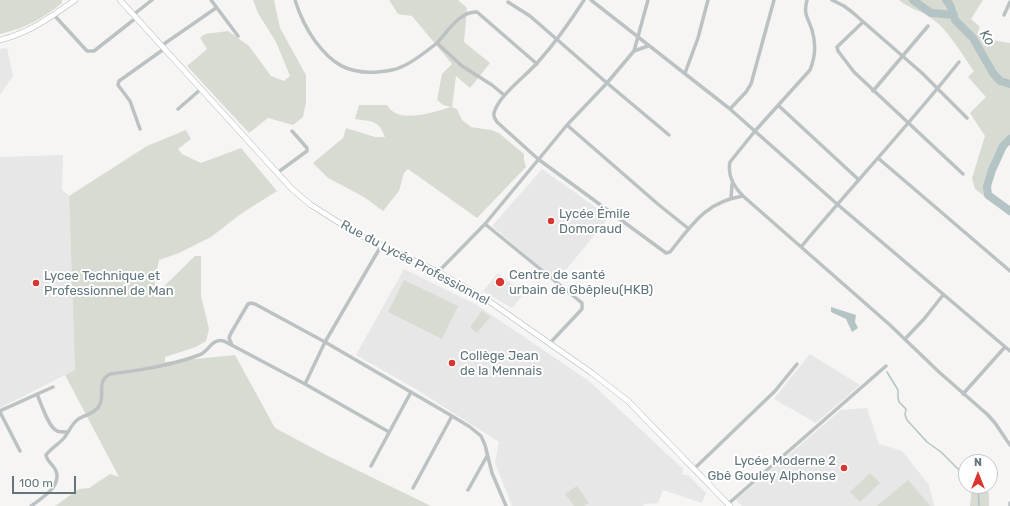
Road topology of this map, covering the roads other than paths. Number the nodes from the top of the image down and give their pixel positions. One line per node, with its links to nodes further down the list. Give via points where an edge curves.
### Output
1 (75, 0): 16 (main road)
2 (120, 0): 18 (main road, Rue du Lycée Professionnel)
3 (152, 0): 18 (street)
4 (211, 0): 15 (street)
5 (294, 0): 25 (street, via 300,17 324,53 347,69 373,72 400,68)
6 (584, 0): 24 (street)
7 (591, 0): 22 (street)
8 (648, 0): 22 (street)
9 (708, 0): 32 (street)
10 (774, 0): 40 (street, via 751,84)
11 (807, 0): 38 (street, via 805,14 814,41 812,64 810,70)
12 (832, 0): 19 (street, via 844,6)
13 (508, 2): 24 (street, via 530,16)
14 (1010, 2): 17 (street)
15 (216, 8): 21 (street); 27 (street)
16 (54, 15): 18 (street, via 90,52); 23 (main road, via 23,34)
17 (1004, 15)
18 (134, 17): 27 (main road, Rue du Lycée Professionnel)
19 (862, 22): 29 (street); 36 (street, via 837,49 854,72)
20 (928, 26): 29 (street)
21 (238, 36)
22 (638, 38): 26 (street); 28 (street)
23 (0, 40)
24 (557, 40): 31 (street); 33 (street)
25 (436, 43): 31 (street, via 464,15 478,12); 37 (street, via 462,66)
26 (648, 46): 28 (street); 32 (street)
27 (162, 48): 34 (main road, Rue du Lycée Professionnel); 44 (street, via 118,85 130,101)
28 (634, 51): 33 (street)
29 (902, 57): 35 (street); 36 (street)
30 (960, 62): 35 (street)
31 (537, 64): 37 (street)
32 (685, 73): 40 (street)
33 (607, 83): 43 (street); 47 (street)
34 (201, 89): 39 (street); 50 (main road, Rue du Lycée Professionnel)
35 (938, 90): 41 (street); 42 (street)
36 (873, 91): 42 (street)
37 (504, 95): 49 (street, via 494,118)
38 (779, 106): 46 (street); 52 (street)
39 (178, 109)
40 (730, 109): 46 (street)
41 (967, 118)
42 (908, 124): 48 (street); 51 (street)
43 (567, 125): 49 (street); 58 (street, via 659,205)
44 (140, 129)
45 (292, 131): 50 (street, via 307,149)
46 (755, 131): 53 (street, via 730,162); 56 (street)
47 (669, 135)
48 (878, 158): 52 (street); 61 (street)
49 (538, 159): 57 (street); 58 (street, via 666,253 670,252)
50 (278, 173): 59 (main road, Rue du Lycée Professionnel, via 311,205)
51 (963, 174)
52 (859, 180): 56 (street)
53 (732, 184): 54 (street); 55 (street)
54 (743, 196): 55 (street); 60 (street)
55 (731, 198): 58 (street, via 705,211)
56 (837, 204): 60 (street); 63 (street)
57 (484, 224): 62 (street); 66 (street, via 582,303 582,309)
58 (690, 228)
59 (381, 246): 62 (main road, Rue du Lycée Professionnel); 65 (street)
60 (801, 247): 64 (street)
61 (1010, 271)
62 (438, 272): 66 (main road, Rue du Lycée Professionnel, via 483,297)
63 (943, 295): 64 (street); 68 (street)
64 (905, 339): 76 (street)
65 (325, 342): 67 (street, via 251,303 231,333 229,338); 72 (street); 74 (street)
66 (550, 343): 85 (main road, Rue du Lycée Professionnel, via 628,402)
67 (233, 346): 72 (street); 79 (street, via 220,340 213,342 202,354 191,358 110,374 105,377 102,384 100,405 78,420)
68 (1005, 347): 69 (street); 76 (street)
69 (1010, 351)
70 (797, 364): 85 (street, via 775,391)
71 (886, 366): 89 (street)
72 (305, 384): 80 (street)
73 (53, 387): 75 (street)
74 (411, 392): 78 (street); 80 (street)
75 (37, 394): 77 (street); 79 (street, via 54,428)
76 (963, 394): 81 (street, via 996,423)
77 (0, 411): 82 (street)
78 (452, 416): 83 (street, via 481,436); 86 (street)
79 (67, 432): 90 (street, via 46,455 56,470 56,484)
80 (389, 432): 84 (street)
81 (1010, 445)
82 (20, 452)
83 (487, 456): 87 (street); 91 (street)
84 (371, 466)
85 (694, 468): 89 (main road, Rue du Lycée Professionnel)
86 (413, 488)
87 (468, 490)
88 (1010, 503): 92 (street)
89 (729, 505)
90 (31, 506)
91 (506, 506)
92 (1010, 506)

